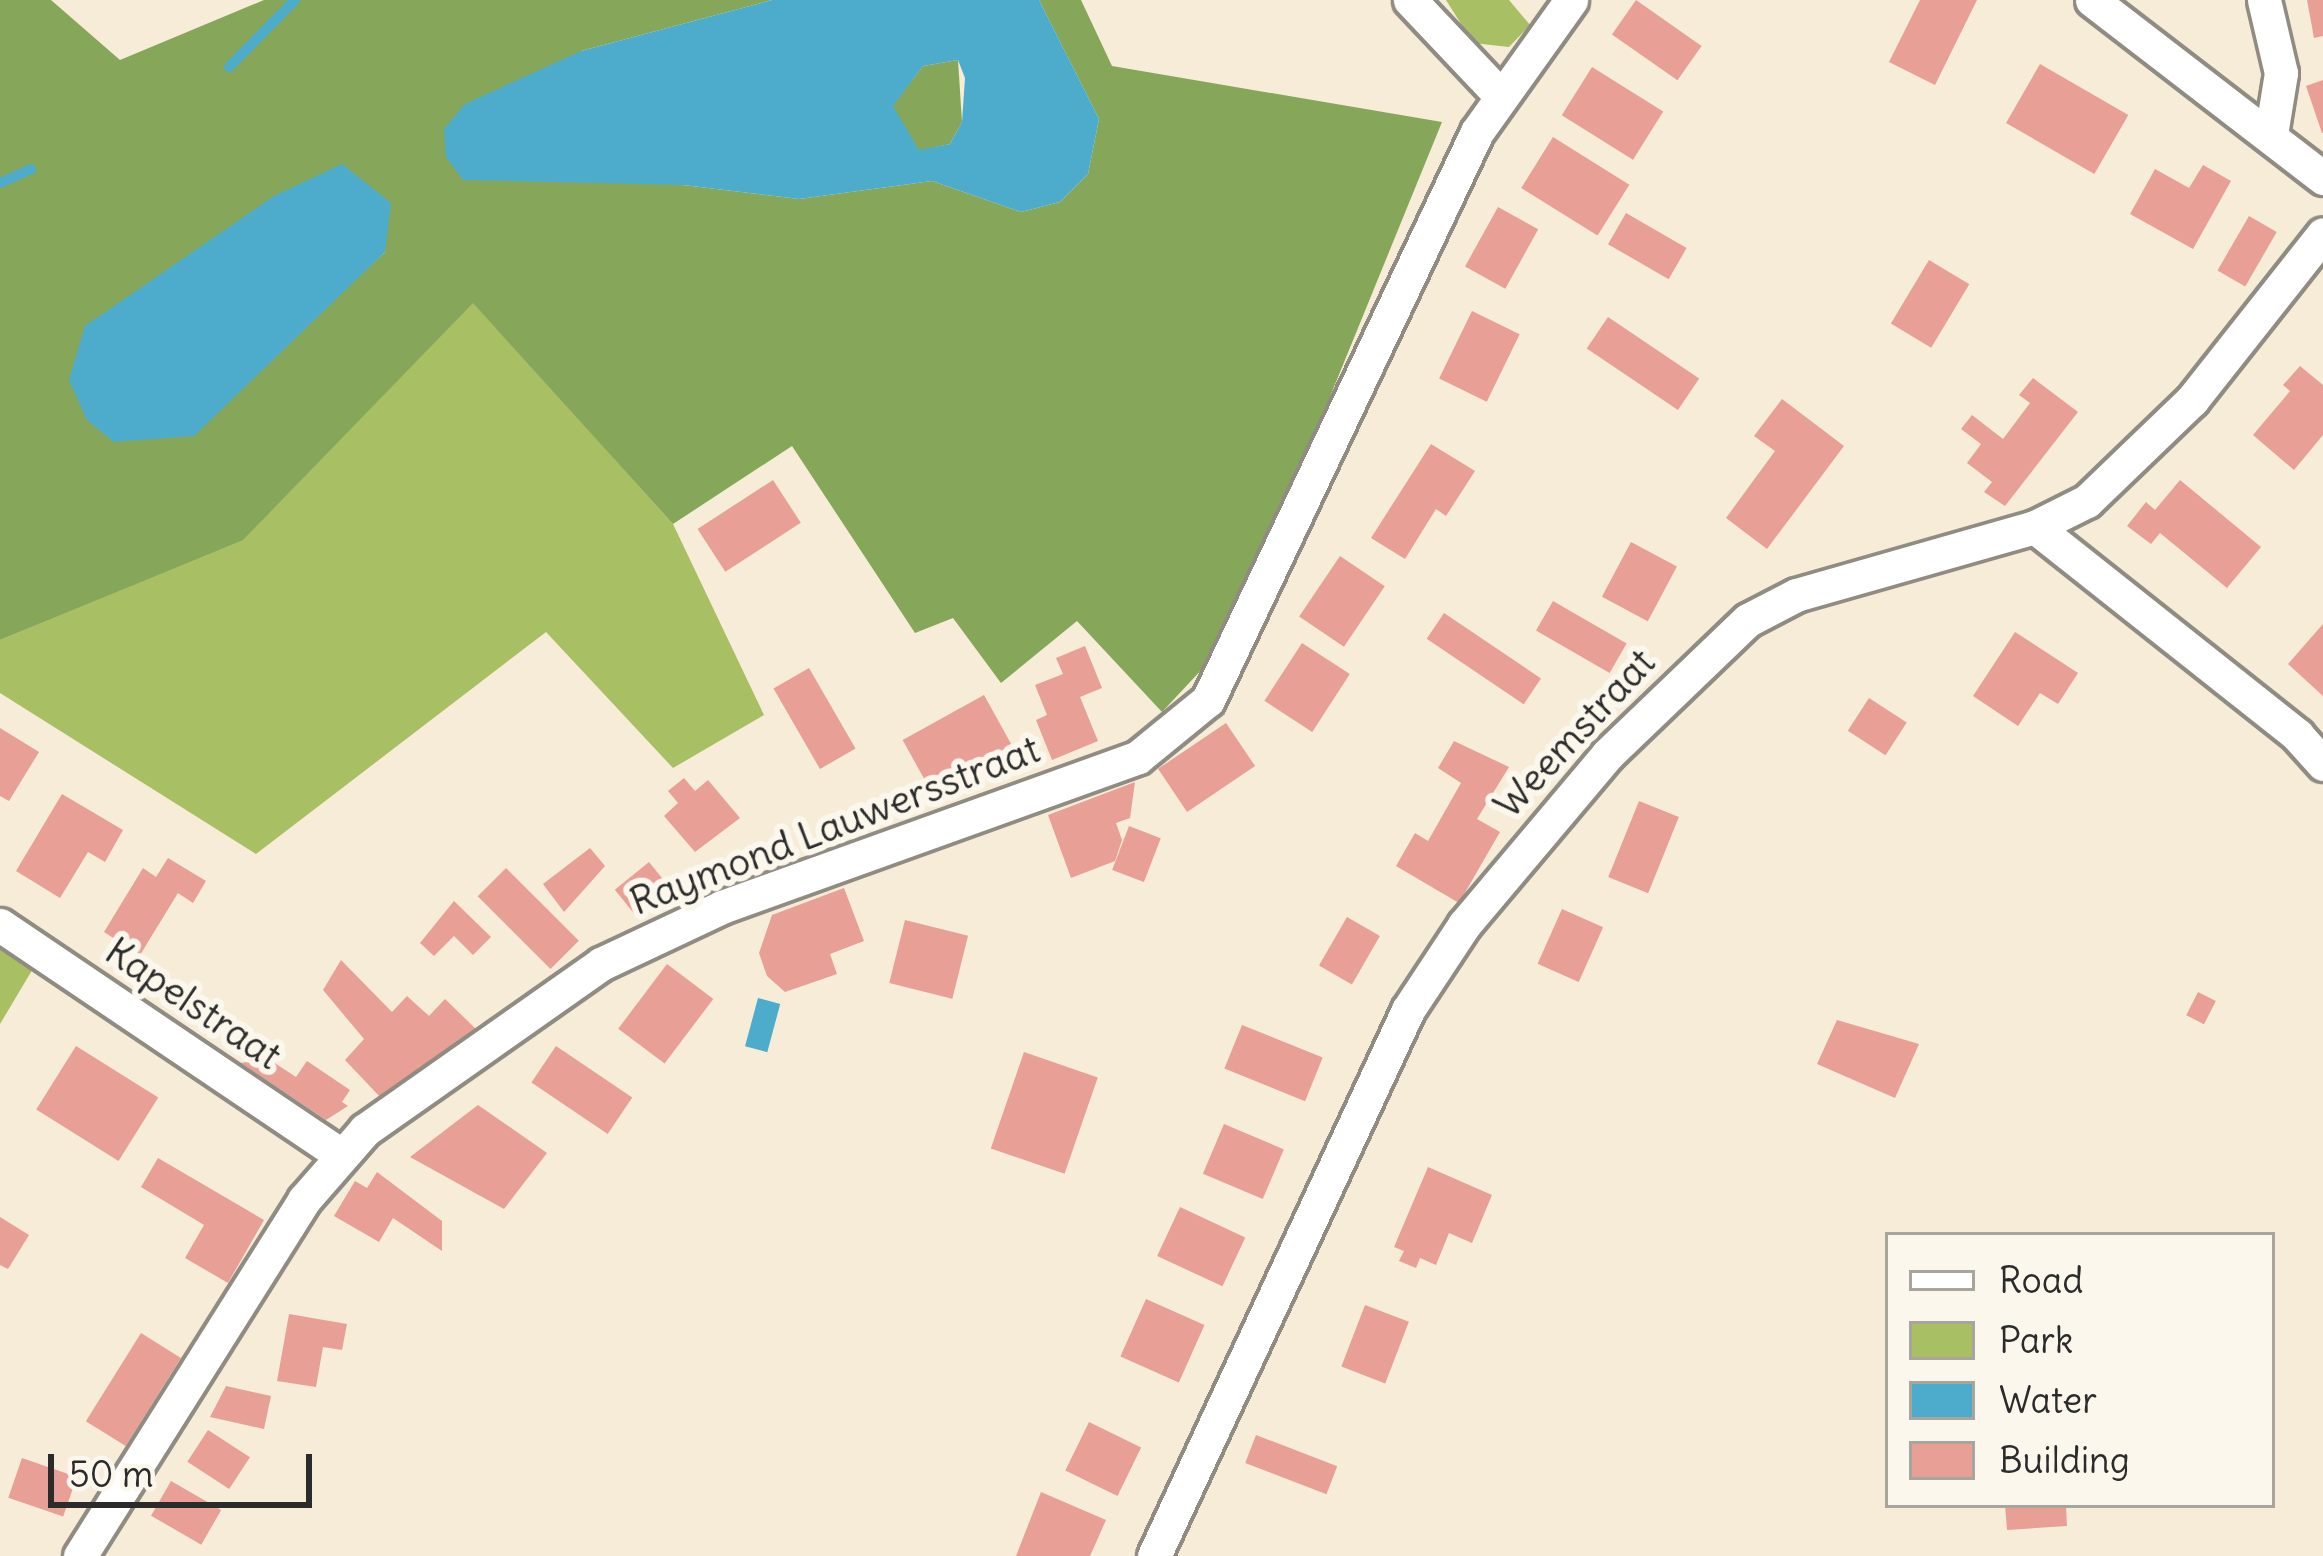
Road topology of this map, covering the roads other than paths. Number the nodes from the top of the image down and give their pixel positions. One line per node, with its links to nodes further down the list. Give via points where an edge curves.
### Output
1 (1410, 0): 5 (street)
2 (1571, 0): 5 (street, Raymond Lauwersstraat)
3 (2092, 0): 6 (street)
4 (2264, 0): 6 (street, via 2281,73)
5 (1498, 94): 12 (street, Raymond Lauwersstraat, via 1241,643 1208,700 1172,736 1138,757 642,943 456,1063)
6 (2271, 135): 7 (street)
7 (2323, 178)
8 (2323, 234): 9 (street, Weemstraat, via 2137,460 2087,501)
9 (2035, 527): 10 (street); 14 (street, Weemstraat, via 1796,595 1748,620 1606,755 1531,841 1408,1010)
10 (2323, 764)
11 (0, 925): 12 (street, Kapelstraat)
12 (338, 1153): 13 (street, Raymond Lauwersstraat)
13 (80, 1556)
14 (1154, 1556)

